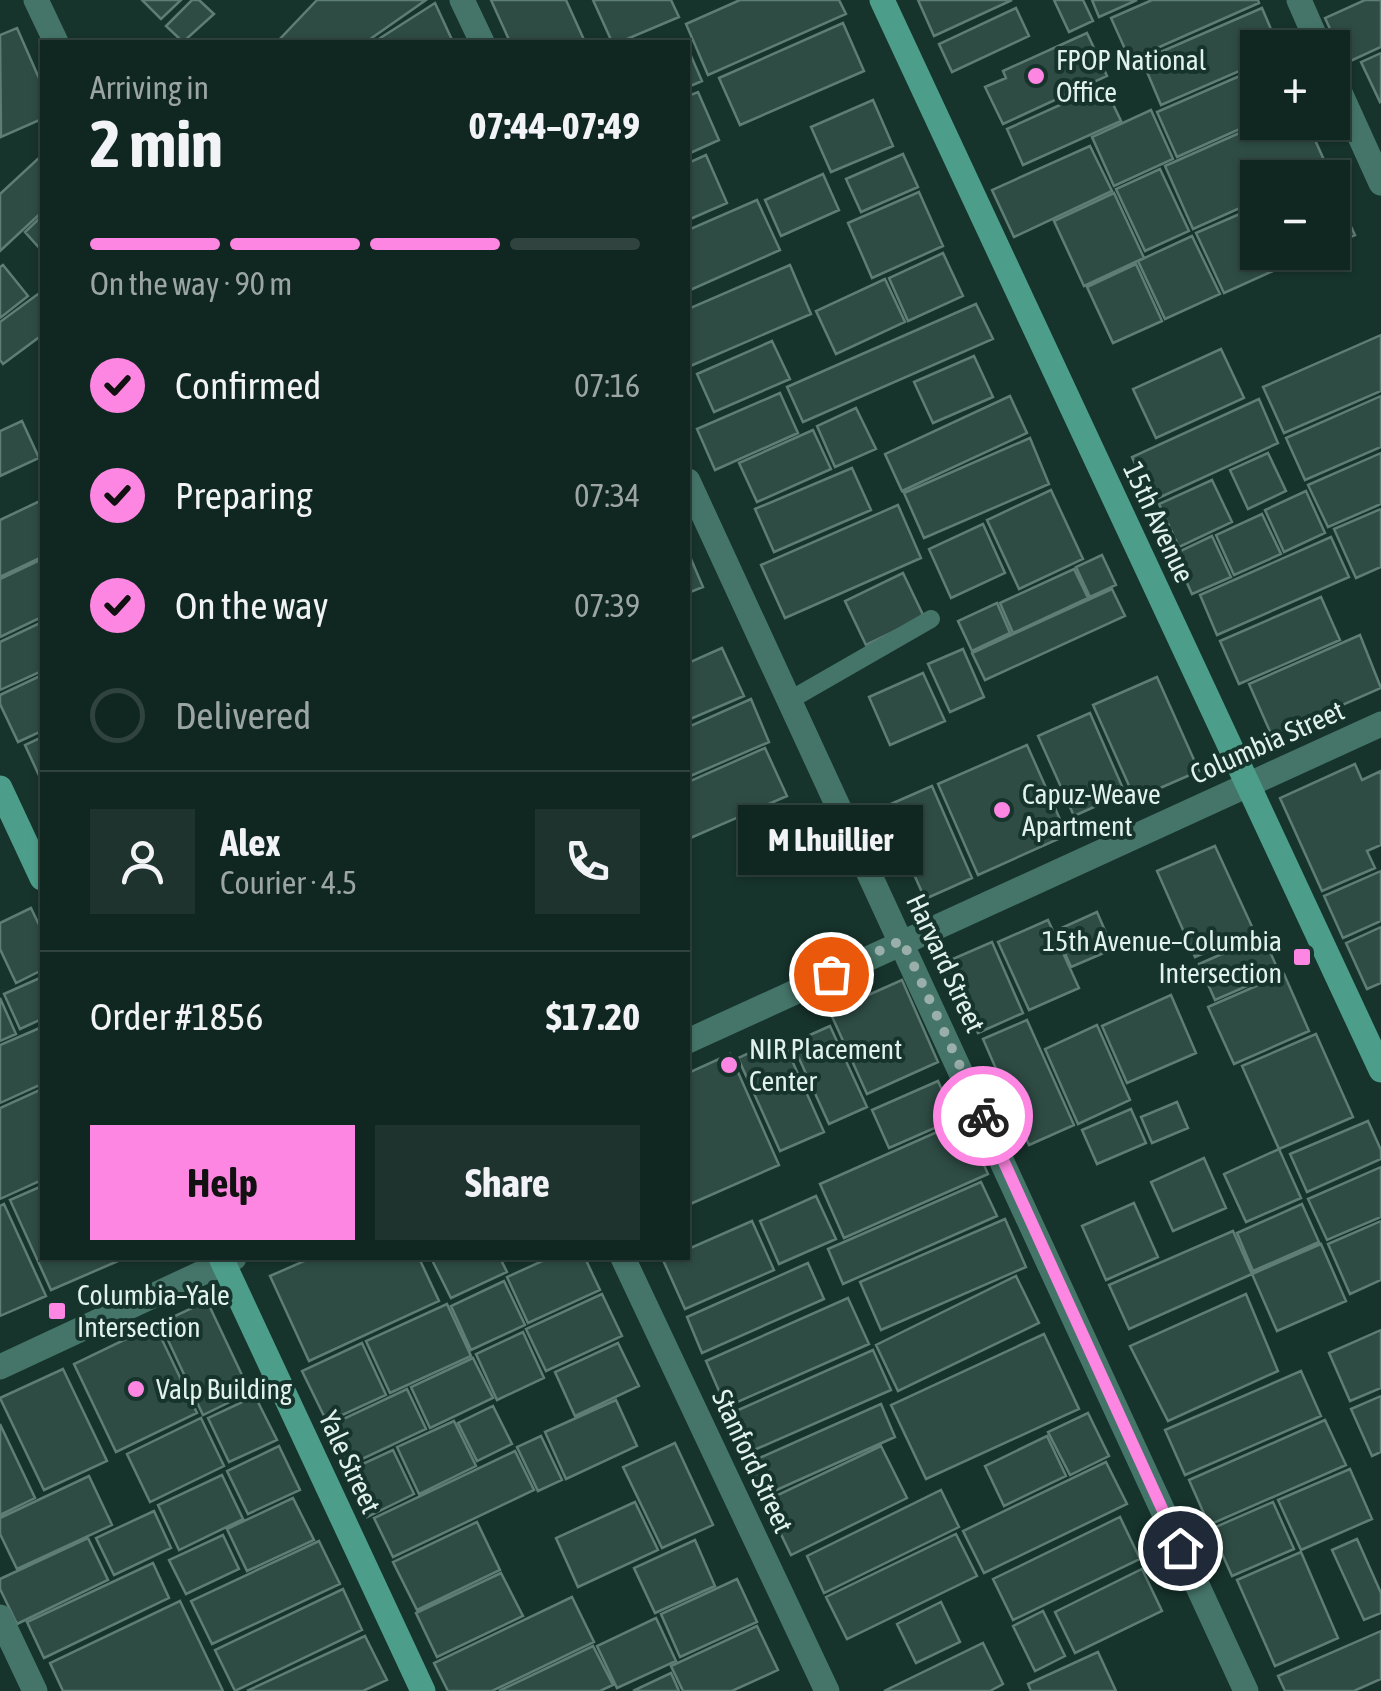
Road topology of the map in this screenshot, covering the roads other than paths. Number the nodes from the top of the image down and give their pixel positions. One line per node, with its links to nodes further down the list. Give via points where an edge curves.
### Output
1 (36, 0): 6 (street)
2 (462, 0): 7 (street)
3 (882, 0): 14 (street, 15th Avenue)
4 (1299, 0): 5 (street)
5 (1312, 30)
6 (55, 40)
7 (481, 40)
8 (1350, 115): 9 (street)
9 (1381, 183)
10 (690, 485): 12 (street, Harvard Street)
11 (930, 618): 12 (lane)
12 (790, 700): 17 (street, Harvard Street)
13 (1381, 724): 14 (street, Columbia Street)
14 (1248, 784): 17 (street, Columbia Street); 19 (street, 15th Avenue)
15 (0, 788): 16 (street)
16 (40, 874)
17 (902, 940): 18 (street, Columbia Street); 28 (street, Harvard Street)
18 (690, 1040)
19 (1381, 1070)
20 (224, 1260): 23 (street)
21 (226, 1260): 26 (street, Yale Street)
22 (625, 1260): 27 (street, Stanford Street)
23 (0, 1367)
24 (0, 1617): 25 (street)
25 (35, 1691)
26 (423, 1691)
27 (827, 1691)
28 (1246, 1691)

